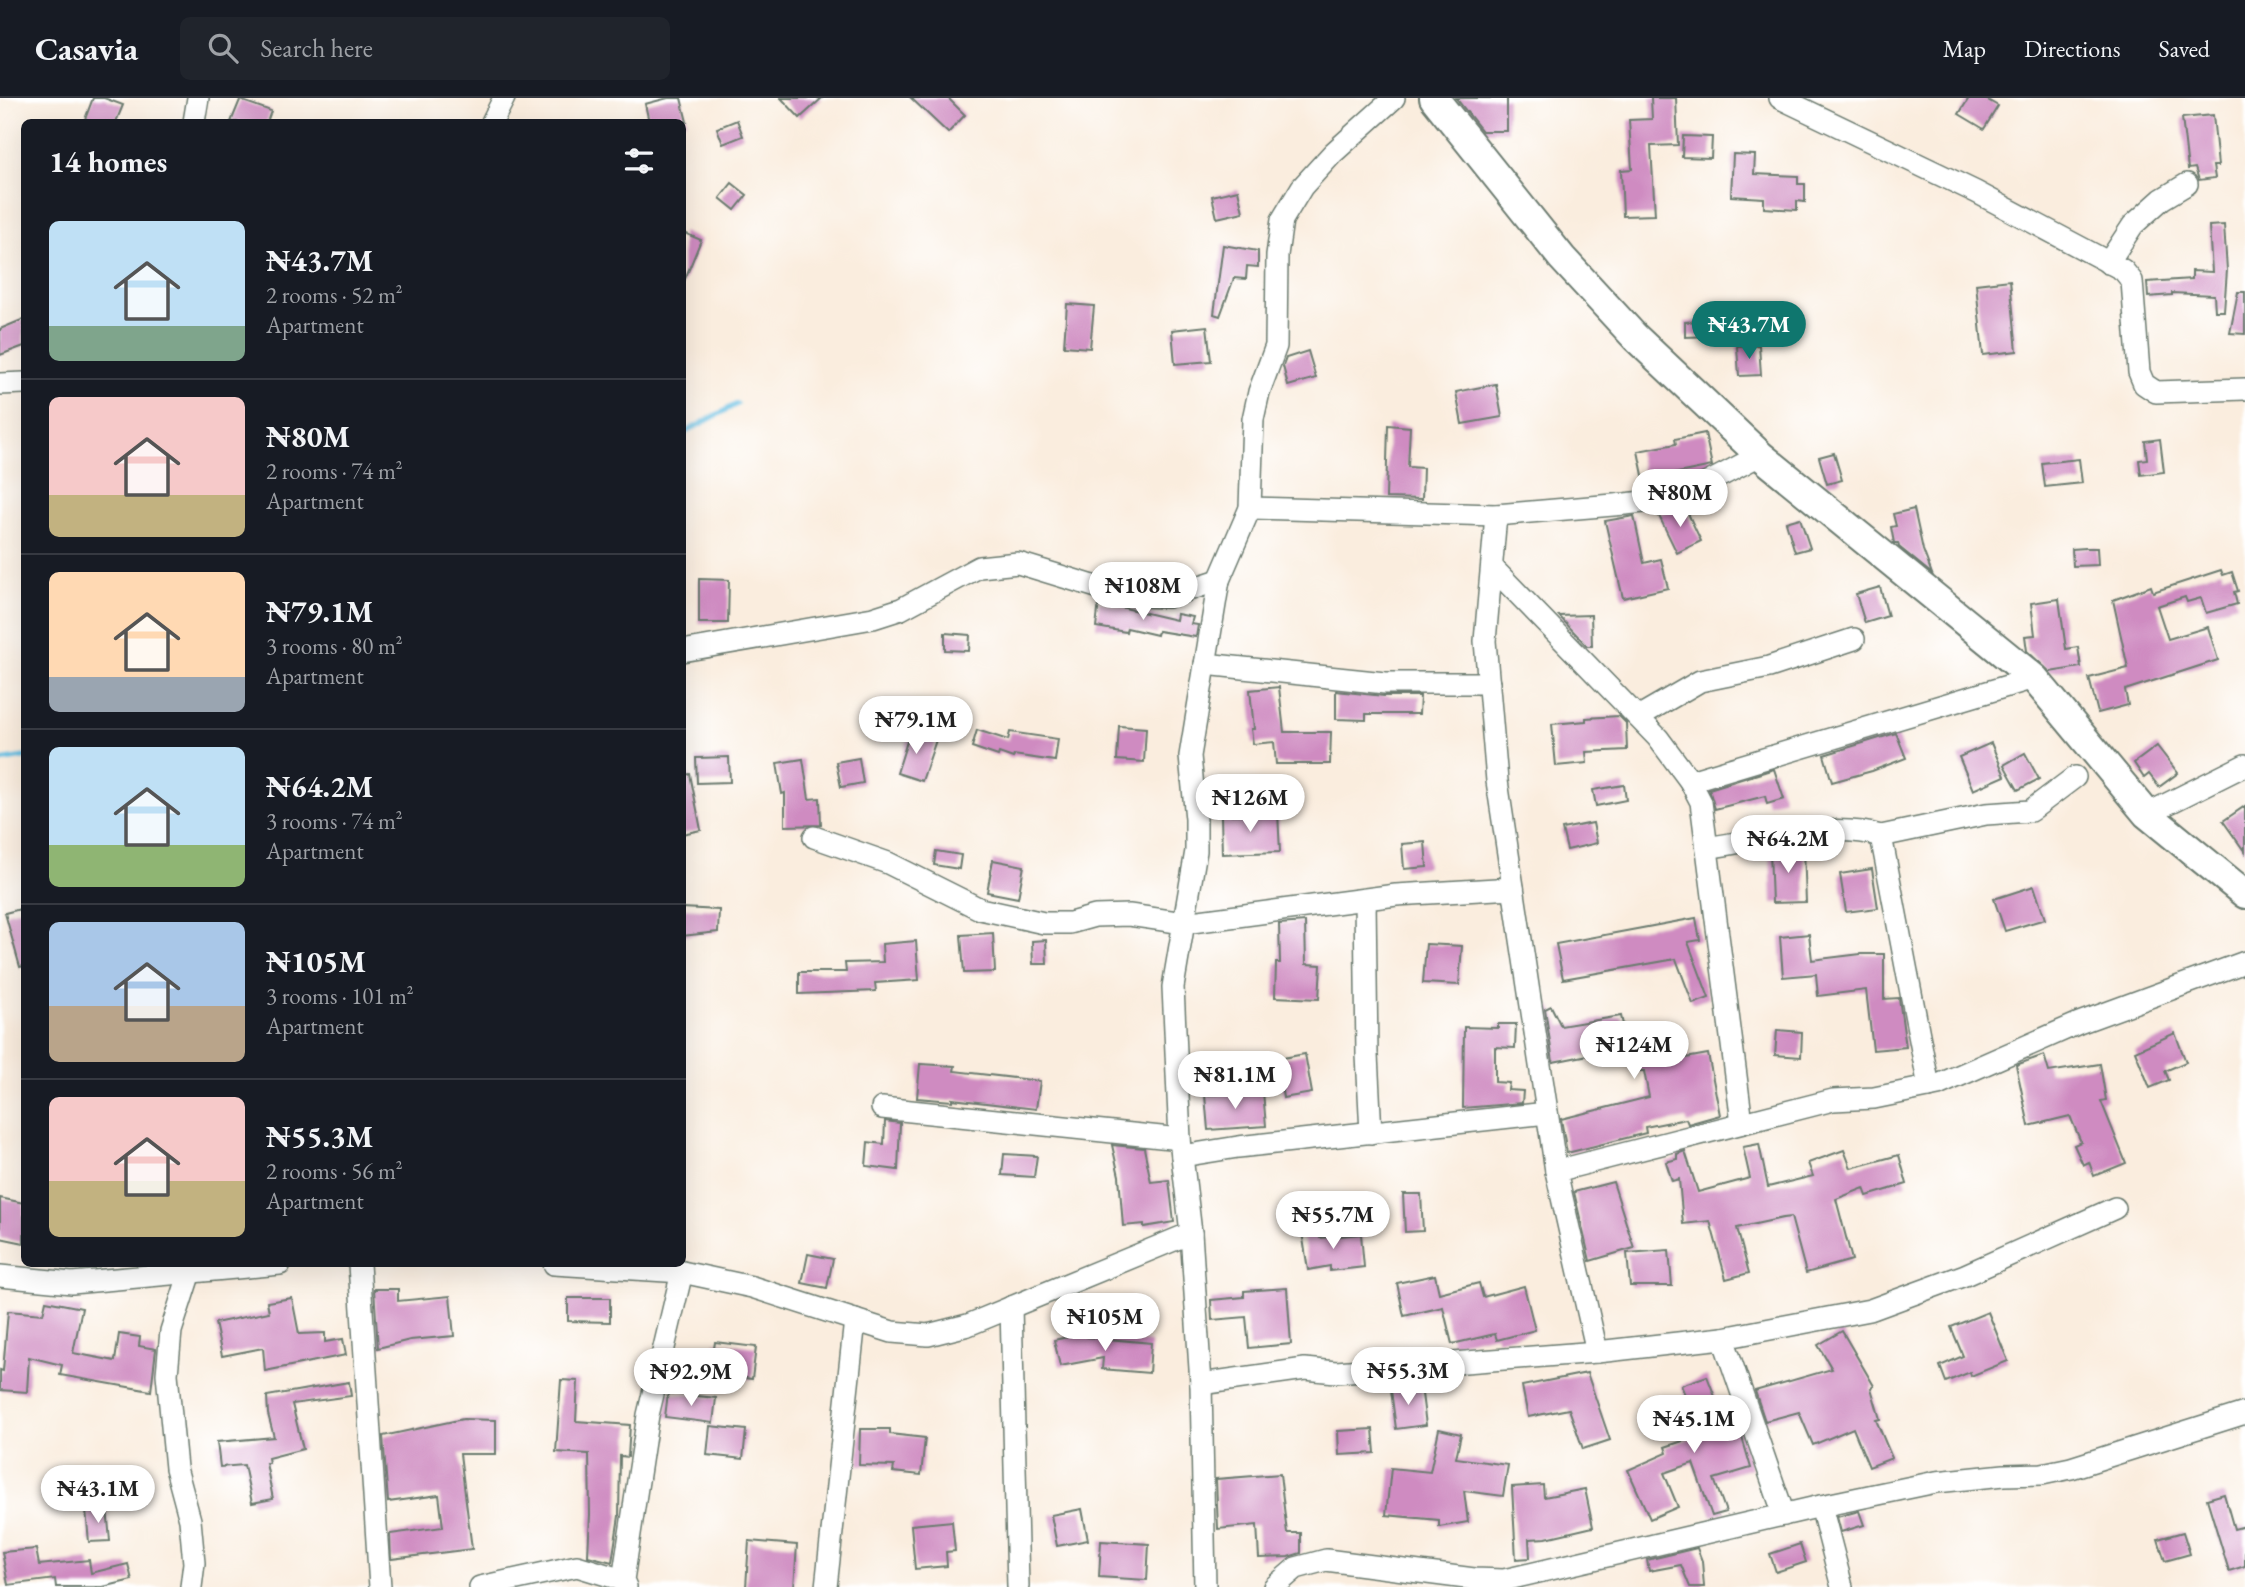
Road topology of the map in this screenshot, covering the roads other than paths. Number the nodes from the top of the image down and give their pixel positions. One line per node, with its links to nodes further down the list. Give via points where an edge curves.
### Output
1 (198, 98): 6 (street)
2 (504, 98): 7 (street)
3 (1394, 98): 14 (street, via 1333,153 1302,187 1282,220 1276,346 1253,419)
4 (1434, 98): 13 (street, via 1562,258 1635,337)
5 (1780, 98): 9 (street, via 1976,192)
6 (194, 119)
7 (494, 119)
8 (2187, 184): 9 (street, via 2133,225)
9 (2108, 263): 12 (street, via 2132,281 2139,372 2144,384 2156,392)
10 (21, 383): 11 (street)
11 (0, 384)
12 (2245, 389)
13 (1760, 455): 15 (street, via 1694,491 1662,500); 21 (street)
14 (1250, 508): 15 (street); 17 (street)
15 (1496, 515): 16 (street)
16 (1492, 568): 22 (street, via 1485,640); 23 (street)
17 (1219, 580): 19 (street, via 1167,597 1140,596 1017,563 979,567 873,618); 20 (street)
18 (1854, 639): 23 (street, via 1769,667 1700,681)
19 (686, 650)
20 (1205, 664): 22 (street, via 1385,683); 34 (street, via 1190,756 1196,850)
21 (2034, 678): 26 (street); 27 (street)
22 (1489, 683): 31 (street)
23 (1637, 717): 26 (street)
24 (2245, 765): 27 (street)
25 (2075, 778): 28 (street, via 2030,811 1986,814)
26 (1690, 781): 30 (street, via 1701,802)
27 (2147, 814): 32 (street)
28 (1881, 836): 30 (street, via 1801,832); 36 (street)
29 (814, 837): 34 (street, via 888,863 980,909 1044,923 1129,915)
30 (1707, 848): 39 (street)
31 (1513, 888): 33 (street); 38 (street)
32 (2245, 894)
33 (1364, 900): 34 (street); 40 (street)
34 (1184, 923): 41 (street, via 1173,987)
35 (2245, 962): 36 (street, via 2079,1023)
36 (1929, 1087): 39 (street, via 1874,1098 1833,1100)
37 (882, 1108): 41 (street)
38 (1537, 1114): 40 (street); 42 (street, via 1550,1135)
39 (1742, 1123): 42 (street)
40 (1371, 1133): 41 (street)
41 (1181, 1147): 44 (street)
42 (1556, 1171): 55 (street)
43 (2115, 1208): 54 (street, via 1965,1275 1870,1310)
44 (1191, 1233): 52 (street); 56 (street)
45 (246, 1267): 49 (street)
46 (359, 1267): 63 (street)
47 (602, 1267): 50 (street)
48 (167, 1269): 49 (street); 51 (street, via 72,1283)
49 (190, 1272): 62 (street, via 171,1331 167,1374 176,1468 190,1520)
50 (682, 1272): 53 (street, via 752,1287); 60 (street, via 648,1415)
51 (0, 1276)
52 (1011, 1307): 53 (street, via 928,1335 892,1332); 66 (street)
53 (855, 1320): 65 (street)
54 (1723, 1338): 55 (street); 59 (street)
55 (1597, 1352): 56 (street, via 1336,1372 1305,1369)
56 (1201, 1384): 67 (street)
57 (2245, 1413): 58 (street, via 2071,1468 1936,1482)
58 (1821, 1506): 59 (street); 69 (street)
59 (1784, 1515): 61 (street)
60 (625, 1583): 64 (street, via 577,1566)
61 (1505, 1583): 68 (street, via 1326,1560 1296,1568)
62 (191, 1587)
63 (380, 1587)
64 (480, 1587)
65 (826, 1587)
66 (1018, 1587)
67 (1205, 1587)
68 (1274, 1587)
69 (1842, 1587)

